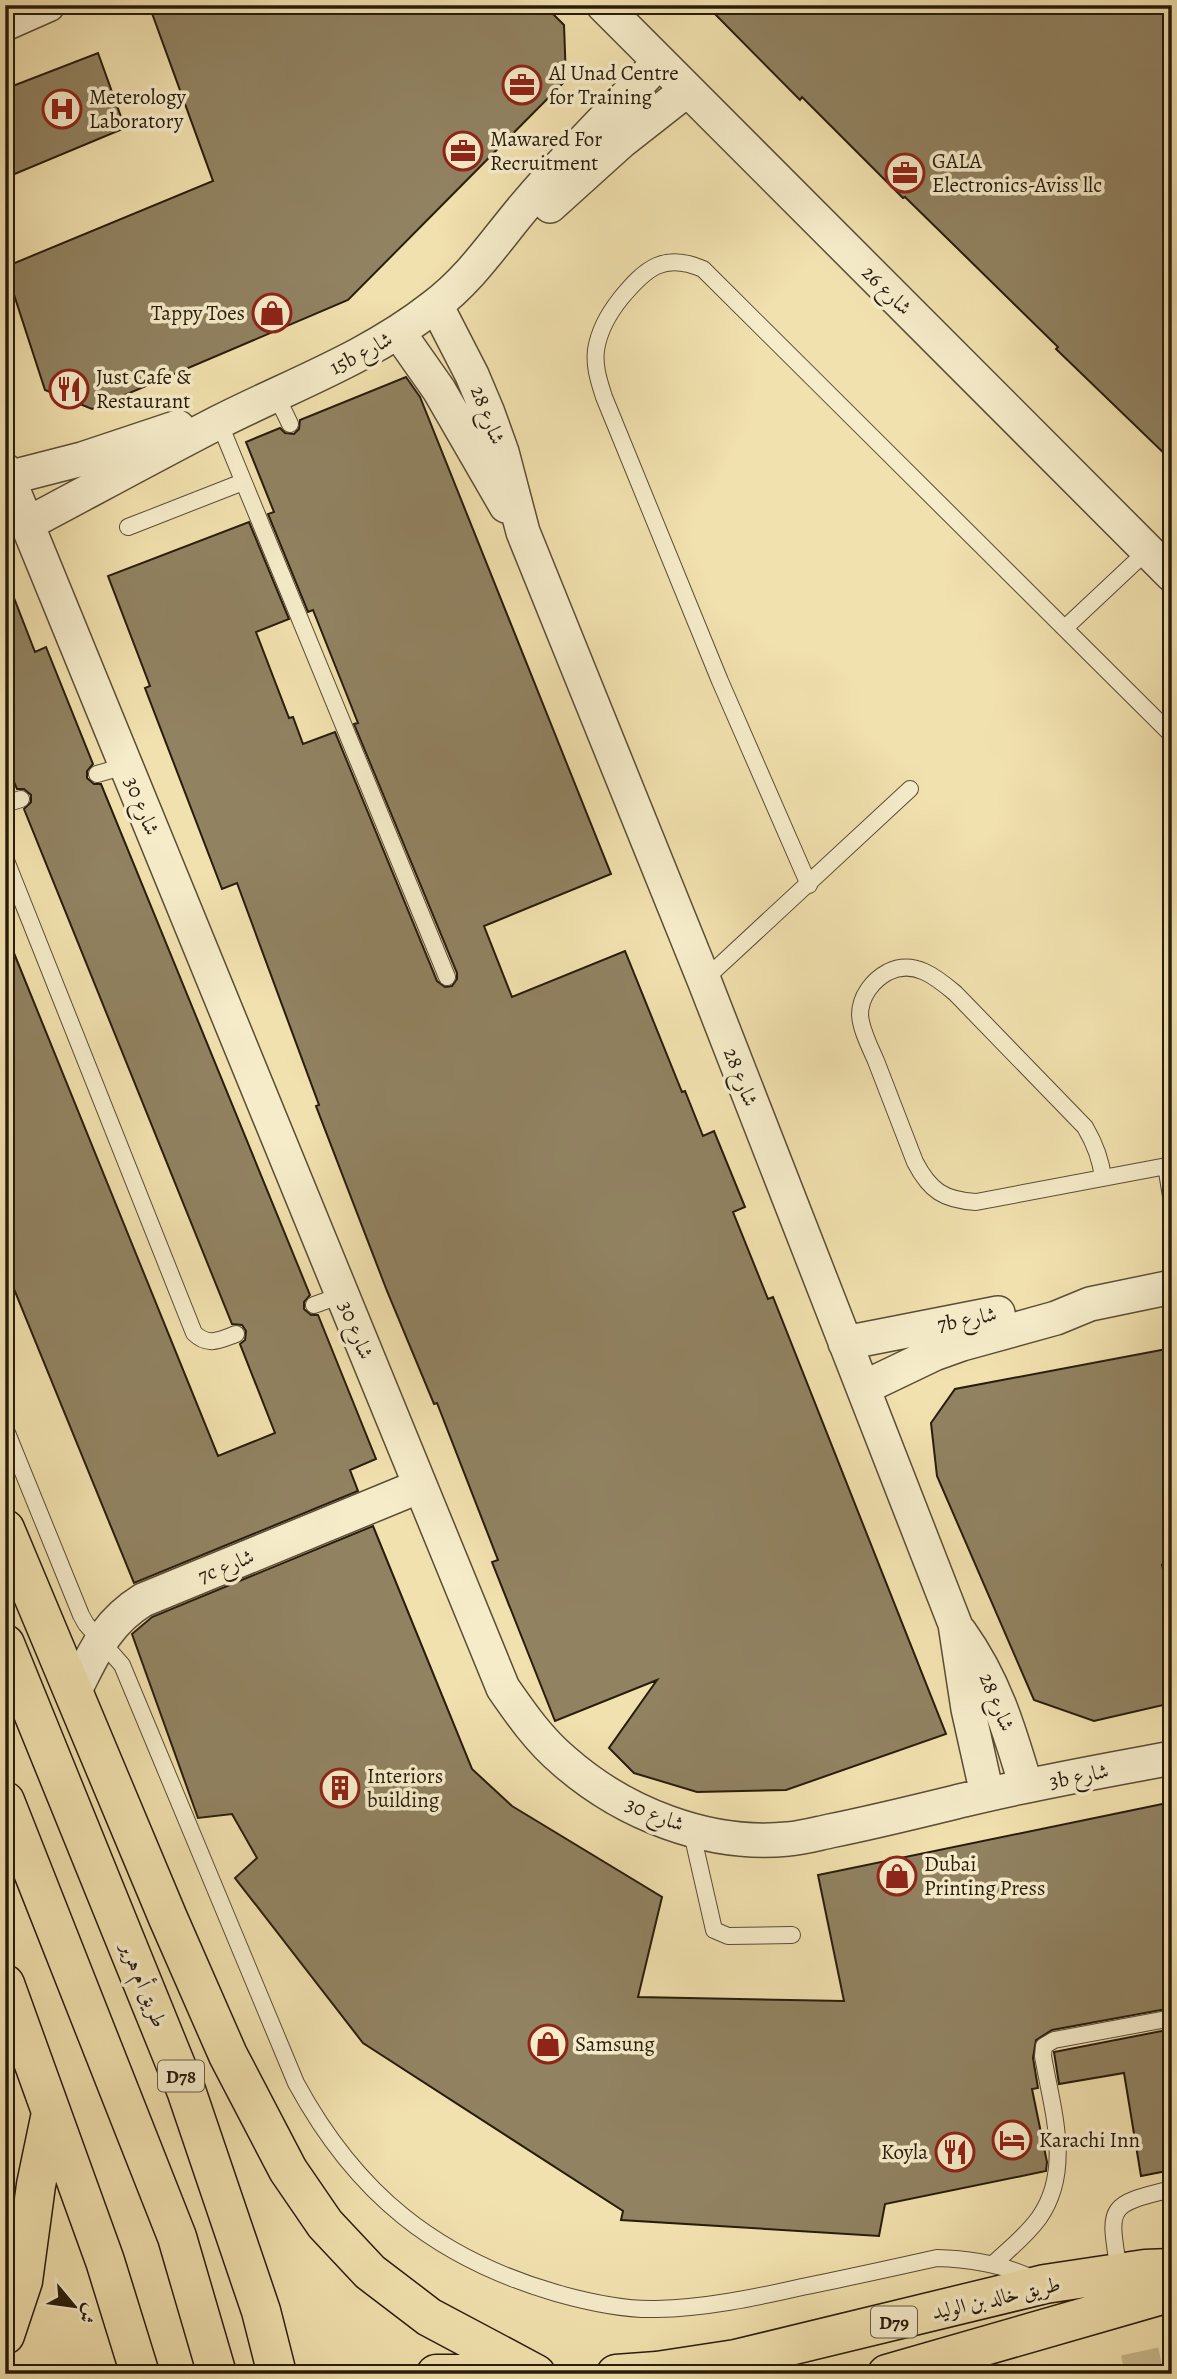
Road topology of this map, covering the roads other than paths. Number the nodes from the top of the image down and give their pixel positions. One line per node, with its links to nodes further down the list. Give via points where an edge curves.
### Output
1 (48, 5): 3 (street)
2 (603, 5): 4 (street, شارع 26)
3 (5, 24)
4 (659, 62): 5 (street, شارع 26); 6 (street, 15b شارع, via 550,177)
5 (687, 90): 6 (street, 15b شارع); 15 (street, شارع 26)
6 (486, 257): 7 (street, 15b شارع)
7 (436, 305): 8 (street, 15b شارع); 14 (street, شارع 28, via 488,413)
8 (399, 333): 9 (street, 15b شارع, via 283,410); 14 (street, شارع 28, via 439,390)
9 (219, 422): 10 (street, 15b شارع, via 167,430 82,459); 11 (lane); 12 (street, 15b شارع)
10 (7, 474): 12 (street, شارع 30)
11 (243, 482): 13 (lane); 22 (lane)
12 (27, 524): 33 (street, شارع 30, via 111,770 328,1300)
13 (128, 527)
14 (523, 532): 23 (street, شارع 28)
15 (1147, 550): 16 (street, شارع 26); 17 (lane)
16 (1172, 575)
17 (1066, 628): 18 (lane); 21 (lane, via 703,269 670,261 639,276 604,323 595,368 720,681)
18 (1172, 735)
19 (911, 789): 21 (lane)
20 (5, 858): 29 (lane, via 194,1333 211,1342)
21 (809, 885): 23 (lane)
22 (447, 977)
23 (704, 980): 30 (street, شارع 28)
24 (1169, 1165): 25 (lane); 26 (lane)
25 (1103, 1178): 25 (lane, via 976,1202 938,1193 915,1162 860,1015 864,995 877,978 897,968 918,968 956,993 1085,1128 1101,1160)
26 (1172, 1202)
27 (1172, 1287): 28 (street, 7b شارع)
28 (1090, 1304): 30 (street, 7b شارع, via 1036,1306); 31 (street, 7b شارع, via 934,1354)
29 (236, 1334)
30 (845, 1343): 31 (street, شارع 28)
31 (863, 1388): 35 (street, شارع 28)
32 (5, 1428): 36 (lane, via 81,1615)
33 (420, 1486): 36 (street, 7c شارع, via 143,1600 126,1610); 43 (street, شارع 30, via 503,1688 529,1726 601,1790 645,1814)
34 (5, 1529): 38 (main road)
35 (955, 1625): 40 (street, شارع 28, via 997,1695); 41 (street, شارع 28)
36 (100, 1640): 38 (street, 7c شارع); 49 (lane, via 122,1665 312,2113 359,2176 429,2237 474,2263 523,2283 610,2305 653,2309 738,2301 937,2259)
37 (5, 1644): 57 (main road, طريق أم هرير / D78, via 186,2090 257,2299)
38 (73, 1694): 60 (main road, via 228,2055 288,2170 325,2224 370,2272 429,2317)
39 (1172, 1758): 40 (street, 3b شارع)
40 (1026, 1786): 41 (street, 3b شارع)
41 (987, 1794): 43 (street, شارع 30, via 788,1839 739,1838)
42 (7, 1805): 56 (main road, via 177,2237)
43 (691, 1829): 44 (lane, via 714,1930 728,1936)
44 (792, 1935)
45 (5, 1984): 47 (main road)
46 (1172, 2018): 49 (lane, via 1054,2040 1044,2046 1058,2141 1052,2194 1040,2217)
47 (51, 2113): 54 (main road, via 23,2281); 55 (main road)
48 (1172, 2189): 51 (lane, via 1131,2199 1117,2210 1112,2227)
49 (993, 2264): 52 (lane)
50 (1172, 2269): 51 (main road, طريق خالد بن الوليد / D79)
51 (1119, 2274): 52 (main road, طريق خالد بن الوليد / D79)
52 (1045, 2284): 61 (main road, طريق خالد بن الوليد / D79, via 736,2360)
53 (1172, 2292): 62 (main road)
54 (5, 2335)
55 (140, 2374)
56 (217, 2374)
57 (277, 2374)
58 (436, 2374): 59 (main road)
59 (471, 2374)
60 (536, 2374)
61 (615, 2374)
62 (887, 2374)

